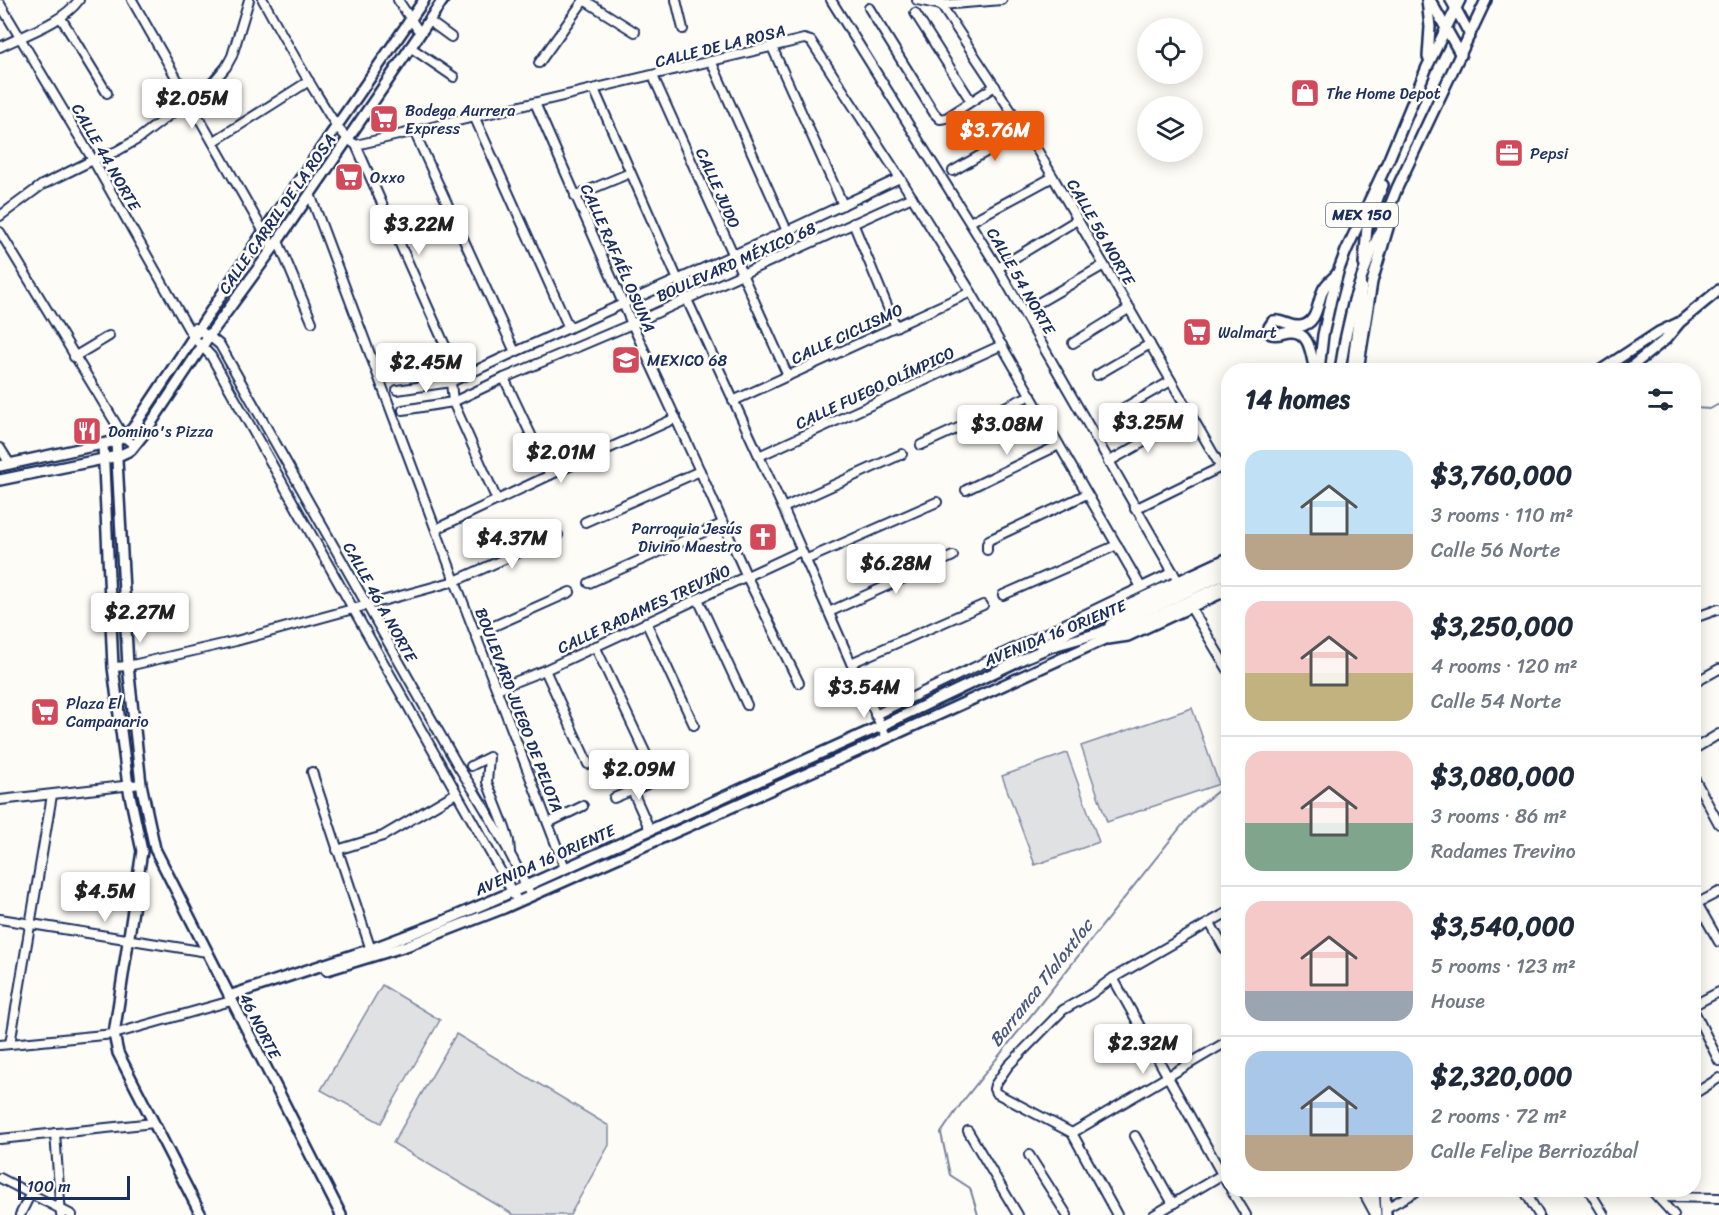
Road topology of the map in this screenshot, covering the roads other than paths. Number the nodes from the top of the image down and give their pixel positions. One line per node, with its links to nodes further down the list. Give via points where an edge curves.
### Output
1 (80, 0): 22 (street)
2 (132, 0): 45 (street)
3 (249, 0): 45 (street, via 226,67)
4 (263, 0): 41 (street)
5 (398, 0): 23 (street)
6 (424, 0): 23 (main road, CALLE CARRIL DE LA ROSA)
7 (443, 0): 24 (main road, CALLE CARRIL DE LA ROSA)
8 (584, 0): 27 (street); 37 (street)
9 (676, 0): 25 (street)
10 (831, 0): 67 (street, CALLE 54 NORTE)
11 (916, 0): 17 (street)
12 (1002, 0): 17 (street)
13 (1429, 0): 26 (main road); 38 (main road)
14 (1451, 0): 20 (main road)
15 (1460, 0): 20 (main road, MEX 150)
16 (1486, 0): 29 (main road, MEX 150)
17 (941, 3): 42 (street, CALLE 56 NORTE)
18 (0, 4): 31 (street, CALLE 44 NORTE)
19 (869, 8): 46 (street, via 940,119)
20 (1456, 10): 26 (main road, MEX 150); 29 (main road)
21 (915, 13): 46 (street)
22 (61, 18): 31 (street); 44 (street)
23 (410, 19): 28 (street); 49 (main road, CALLE CARRIL DE LA ROSA)
24 (429, 21): 28 (main road, CALLE CARRIL DE LA ROSA); 30 (street)
25 (683, 29)
26 (1446, 29): 35 (main road); 38 (main road, MEX 150)
27 (635, 32)
28 (420, 33): 33 (main road, CALLE CARRIL DE LA ROSA)
29 (1470, 35): 35 (main road, MEX 150)
30 (451, 37)
31 (19, 38): 32 (street); 55 (street, CALLE 44 NORTE)
32 (0, 47)
33 (410, 47): 40 (street); 53 (main road, CALLE CARRIL DE LA ROSA)
34 (772, 47): 36 (street, CALLE DE LA ROSA); 59 (street, CALLE DE LA ROSA, via 804,39 811,41); 64 (street)
35 (1461, 55): 63 (main road, MEX 150)
36 (711, 61): 39 (street, CALLE DE LA ROSA); 70 (street)
37 (539, 63)
38 (1427, 67): 54 (main road, MEX 150)
39 (653, 76): 43 (street, CALLE DE LA ROSA); 73 (street, CALLE JUDO)
40 (454, 77)
41 (309, 81): 49 (street); 52 (street)
42 (995, 86): 46 (street); 50 (street, CALLE 56 NORTE)
43 (594, 89): 47 (street, CALLE DE LA ROSA); 57 (street)
44 (107, 93)
45 (189, 101): 52 (street); 55 (street, via 138,139)
46 (970, 101)
47 (535, 103): 48 (street, CALLE DE LA ROSA); 61 (street, CALLE RAFAÉL OSUNA)
48 (474, 116): 51 (street, CALLE DE LA ROSA); 89 (street)
49 (338, 127): 53 (street); 69 (main road, CALLE CARRIL DE LA ROSA)
50 (1024, 130): 56 (street); 58 (street, CALLE 56 NORTE)
51 (414, 131): 53 (street, CALLE DE LA ROSA); 98 (street)
52 (213, 142): 69 (street)
53 (352, 142): 60 (main road, CALLE CARRIL DE LA ROSA); 110 (street)
54 (1389, 159): 76 (main road, MEX 150); 78 (main road, via 1367,227)
55 (93, 160): 65 (street, via 42,184); 90 (street, CALLE 44 NORTE, via 187,325)
56 (953, 171)
57 (630, 173): 61 (street); 79 (street)
58 (1053, 177): 66 (street, CALLE 56 NORTE); 67 (street)
59 (900, 178): 62 (street, CALLE DE LA ROSA); 64 (street, BOULEVARD MÉXICO 68)
60 (310, 194): 72 (main road, CALLE CARRIL DE LA ROSA); 147 (street, BOULEVARD JUEGO DE PELOTA)
61 (575, 196): 84 (street, CALLE RAFAÉL OSUNA)
62 (912, 196): 68 (street, BOULEVARD MÉXICO 68); 81 (street, CALLE DE LA ROSA)
63 (1392, 202): 78 (main road, MEX 150); 104 (main road, via 1372,282)
64 (843, 206): 70 (street, BOULEVARD MÉXICO 68)
65 (0, 216)
66 (1077, 220): 74 (street, CALLE 56 NORTE); 75 (street)
67 (970, 222): 75 (street, CALLE 54 NORTE)
68 (854, 223): 77 (street, BOULEVARD MÉXICO 68); 88 (street)
69 (264, 231): 72 (street); 90 (main road, CALLE CARRIL DE LA ROSA)
70 (787, 231): 73 (street, BOULEVARD MÉXICO 68)
71 (0, 232): 99 (street)
72 (276, 244): 86 (street); 93 (main road, CALLE CARRIL DE LA ROSA)
73 (734, 255): 77 (street, CALLE JUDO); 79 (street, BOULEVARD MÉXICO 68)
74 (1104, 265): 83 (street); 85 (street, CALLE 56 NORTE)
75 (998, 267): 132 (street, CALLE 54 NORTE)
76 (1338, 272): 100 (main road, via 1324,289 1309,322 1302,326 1281,320 1273,321 1269,327 1271,334 1290,331 1302,337 1309,344); 101 (main road, MEX 150)
77 (742, 273): 82 (street, BOULEVARD MÉXICO 68); 108 (street, CALLE JUDO)
78 (1363, 274): 102 (main road, MEX 150); 103 (main road)
79 (678, 280): 82 (street); 84 (street, BOULEVARD MÉXICO 68)
80 (1719, 290): 91 (main road)
81 (971, 292): 88 (street, CALLE CICLISMO); 96 (street, CALLE DE LA ROSA)
82 (687, 299): 87 (street, BOULEVARD MÉXICO 68); 114 (street)
83 (1040, 302)
84 (624, 304): 87 (street, CALLE RAFAÉL OSUNA); 89 (street, BOULEVARD MÉXICO 68)
85 (1130, 308): 94 (street); 95 (street, CALLE 56 NORTE)
86 (312, 322)
87 (632, 324): 109 (street, BOULEVARD MÉXICO 68); 118 (street, CALLE RAFAÉL OSUNA)
88 (896, 327): 108 (street, CALLE CICLISMO)
89 (569, 328): 98 (street, BOULEVARD MÉXICO 68)
90 (196, 333): 93 (street, CALLE 46 A NORTE); 97 (street, CALLE 46 A NORTE); 122 (main road, CALLE CARRIL DE LA ROSA, via 133,428)
91 (1662, 335): 105 (main road); 106 (main road)
92 (109, 336): 99 (street)
93 (209, 336): 97 (main road, CALLE CARRIL DE LA ROSA); 120 (street, CALLE 46 A NORTE, via 220,345)
94 (1073, 343)
95 (1150, 344): 107 (street); 111 (street, CALLE 56 NORTE)
96 (1002, 345): 113 (street, CALLE DE LA ROSA); 130 (street, CALLE FUEGO OLÍMPICO)
97 (203, 346): 121 (street, CALLE 46 A NORTE); 126 (main road, CALLE CARRIL DE LA ROSA)
98 (515, 352): 110 (street, BOULEVARD MÉXICO 68)
99 (74, 357): 122 (street)
100 (1315, 363)
101 (1318, 363)
102 (1341, 363)
103 (1353, 363)
104 (1359, 363)
105 (1613, 363)
106 (1634, 363)
107 (1097, 375)
108 (788, 376): 114 (street, CALLE CICLISMO)
109 (504, 378): 115 (street, BOULEVARD MÉXICO 68); 136 (street)
110 (455, 379): 112 (street, BOULEVARD MÉXICO 68); 115 (street)
111 (1171, 381): 117 (street); 134 (street, CALLE 56 NORTE)
112 (397, 390)
113 (1031, 395): 124 (street); 125 (street, CALLE DE LA ROSA)
114 (733, 401): 130 (street)
115 (453, 402): 116 (street, BOULEVARD MÉXICO 68); 140 (street)
116 (403, 410)
117 (1108, 417)
118 (676, 418): 135 (street, CALLE RAFAÉL OSUNA); 136 (street)
119 (1176, 424): 132 (street)
120 (266, 427): 121 (street); 146 (street, CALLE 46 A NORTE)
121 (254, 433): 148 (street, CALLE 46 A NORTE)
122 (120, 439): 123 (main road); 126 (street); 129 (main road, 46 NORTE)
123 (103, 444): 131 (main road); 133 (main road)
124 (921, 445)
125 (1059, 445): 138 (street); 139 (street, CALLE DE LA ROSA)
126 (134, 446): 129 (main road)
127 (0, 448): 133 (street)
128 (902, 454): 142 (street)
129 (118, 456): 131 (main road); 183 (main road, 46 NORTE)
130 (759, 456): 142 (street)
131 (104, 458): 137 (main road); 184 (main road)
132 (1108, 462): 143 (street, CALLE 54 NORTE)
133 (5, 465)
134 (1221, 467): 143 (street)
135 (700, 471): 144 (street); 145 (street, CALLE RAFAÉL OSUNA)
136 (550, 475): 140 (street)
137 (0, 480)
138 (966, 490)
139 (1087, 494): 150 (street, CALLE DE LA ROSA); 151 (street, via 989,540)
140 (497, 500): 147 (street)
141 (937, 502): 154 (street)
142 (783, 508): 152 (street)
143 (1135, 509): 160 (street, CALLE 54 NORTE)
144 (585, 522)
145 (724, 523): 159 (street, CALLE RAFAÉL OSUNA); 162 (street)
146 (322, 526): 148 (street); 170 (street, CALLE 46 A NORTE)
147 (436, 529): 161 (street, BOULEVARD JUEGO DE PELOTA)
148 (310, 532): 172 (street, CALLE 46 A NORTE)
149 (558, 535): 161 (street)
150 (1117, 544): 164 (street, CALLE DE LA ROSA); 167 (street)
151 (987, 550)
152 (801, 551): 154 (street); 159 (street, CALLE RADAMES TREVIÑO)
153 (953, 556): 174 (street)
154 (806, 560): 174 (street)
155 (1221, 564): 158 (main road)
156 (1221, 569): 158 (main road)
157 (1221, 574): 158 (main road, AVENIDA 16 ORIENTE)
158 (1207, 575): 160 (main road); 178 (main road, AVENIDA 16 ORIENTE)
159 (747, 577): 168 (street, CALLE RADAMES TREVIÑO); 188 (street, CALLE RAFAÉL OSUNA)
160 (1175, 577): 164 (street); 180 (main road, via 1053,639)
161 (456, 581): 170 (street); 177 (street, BOULEVARD JUEGO DE PELOTA)
162 (590, 583)
163 (1221, 586): 178 (main road, AVENIDA 16 ORIENTE)
164 (1141, 587): 191 (street)
165 (570, 592): 177 (street)
166 (1221, 593): 171 (main road)
167 (1003, 595)
168 (698, 599): 176 (street, CALLE RADAMES TREVIÑO); 190 (street)
169 (983, 605): 182 (street)
170 (366, 606): 172 (street); 205 (street, CALLE 46 A NORTE)
171 (1191, 608): 178 (main road, via 1128,636); 181 (street)
172 (353, 609): 183 (street); 208 (street, CALLE 46 A NORTE)
173 (1719, 609): 175 (street)
174 (829, 612): 182 (street)
175 (1701, 615)
176 (646, 622): 179 (street, CALLE RADAMES TREVIÑO); 192 (street)
177 (476, 634): 189 (street, BOULEVARD JUEGO DE PELOTA)
178 (1101, 637): 180 (main road, AVENIDA 16 ORIENTE, via 1050,647); 195 (main road, AVENIDA 16 ORIENTE)
179 (594, 646): 186 (street, CALLE RADAMES TREVIÑO); 197 (street)
180 (1029, 656): 193 (main road, AVENIDA 16 ORIENTE)
181 (1221, 658)
182 (851, 663): 191 (street)
183 (128, 666): 184 (street); 203 (main road, 46 NORTE)
184 (113, 668): 204 (main road)
185 (1719, 669): 187 (street)
186 (545, 670): 189 (street, CALLE RADAMES TREVIÑO); 198 (street)
187 (1701, 679)
188 (799, 683)
189 (497, 689): 213 (street, BOULEVARD JUEGO DE PELOTA)
190 (747, 705)
191 (875, 715): 193 (street)
192 (694, 725)
193 (881, 726): 195 (street); 215 (main road, AVENIDA 16 ORIENTE)
194 (1719, 734): 196 (street)
195 (887, 738): 224 (main road, AVENIDA 16 ORIENTE)
196 (1701, 745)
197 (646, 754)
198 (588, 764)
199 (471, 766): 202 (street, via 489,757)
200 (312, 772): 217 (street)
201 (655, 781): 206 (street)
202 (487, 782): 205 (street); 219 (street)
203 (141, 784): 204 (street); 216 (main road, 46 NORTE)
204 (128, 786): 209 (street); 218 (main road)
205 (472, 788): 219 (street, CALLE 46 A NORTE)
206 (632, 790): 210 (street); 215 (street)
207 (1701, 791): 214 (street)
208 (456, 793): 217 (street, via 383,836); 222 (street, CALLE 46 A NORTE)
209 (52, 795): 211 (street); 231 (street)
210 (614, 798)
211 (0, 800)
212 (583, 807): 213 (street)
213 (548, 823): 220 (street, BOULEVARD JUEGO DE PELOTA)
214 (1719, 824)
215 (650, 830): 220 (main road, AVENIDA 16 ORIENTE)
216 (154, 849): 218 (main road); 235 (main road, 46 NORTE)
217 (337, 849): 236 (street)
218 (142, 851): 232 (main road)
219 (511, 856): 221 (street, CALLE 46 A NORTE)
220 (565, 868): 221 (main road, AVENIDA 16 ORIENTE)
221 (526, 886): 222 (main road, AVENIDA 16 ORIENTE); 224 (street, CALLE 46 A NORTE)
222 (512, 892): 226 (street, CALLE 46 A NORTE); 236 (main road, AVENIDA 16 ORIENTE)
223 (1719, 892): 225 (street)
224 (531, 896): 226 (main road, AVENIDA 16 ORIENTE)
225 (1701, 900)
226 (518, 902): 236 (main road, AVENIDA 16 ORIENTE, via 436,934)
227 (1701, 912): 233 (street)
228 (1221, 916): 230 (street)
229 (0, 919): 231 (street)
230 (1210, 923): 234 (street); 237 (street)
231 (30, 924): 232 (street); 243 (street)
232 (127, 940): 235 (street); 242 (main road)
233 (1719, 942)
234 (1221, 943)
235 (207, 952): 239 (main road, 46 NORTE)
236 (372, 953): 239 (main road, AVENIDA 16 ORIENTE)
237 (1113, 978): 247 (street); 253 (street, via 1063,1010 1008,1066 995,1085 996,1093)
238 (1719, 992): 240 (street)
239 (230, 999): 242 (street); 272 (main road, 46 NORTE)
240 (1701, 1001)
241 (1701, 1025): 246 (street)
242 (114, 1034): 243 (street); 250 (main road, via 118,1053)
243 (10, 1044): 244 (street)
244 (0, 1045)
245 (1221, 1045): 247 (street)
246 (1719, 1061)
247 (1168, 1076): 253 (street); 257 (street)
248 (1719, 1078): 249 (street)
249 (1701, 1090)
250 (154, 1123): 252 (street); 275 (main road)
251 (968, 1131): 276 (street)
252 (55, 1133): 255 (street); 270 (street)
253 (1072, 1133): 278 (street)
254 (1135, 1136): 269 (street)
255 (0, 1139)
256 (1029, 1155): 277 (street)
257 (1221, 1165)
258 (1221, 1176): 269 (street)
259 (0, 1178): 260 (street)
260 (31, 1194): 270 (street); 273 (street)
261 (1235, 1197): 280 (street)
262 (1366, 1197): 281 (street)
263 (1375, 1197): 281 (main road)
264 (1408, 1197): 271 (street)
265 (1528, 1197): 282 (street)
266 (1593, 1197): 283 (street)
267 (1658, 1197): 268 (street); 284 (street)
268 (1719, 1198)
269 (1170, 1209): 279 (street)
270 (60, 1212): 274 (street)
271 (1386, 1212)
272 (339, 1214)
273 (20, 1215)
274 (72, 1215)
275 (201, 1215)
276 (1018, 1215)
277 (1067, 1215)
278 (1117, 1215)
279 (1154, 1215)
280 (1245, 1215)
281 (1376, 1215)
282 (1539, 1215)
283 (1604, 1215)
284 (1674, 1215)

